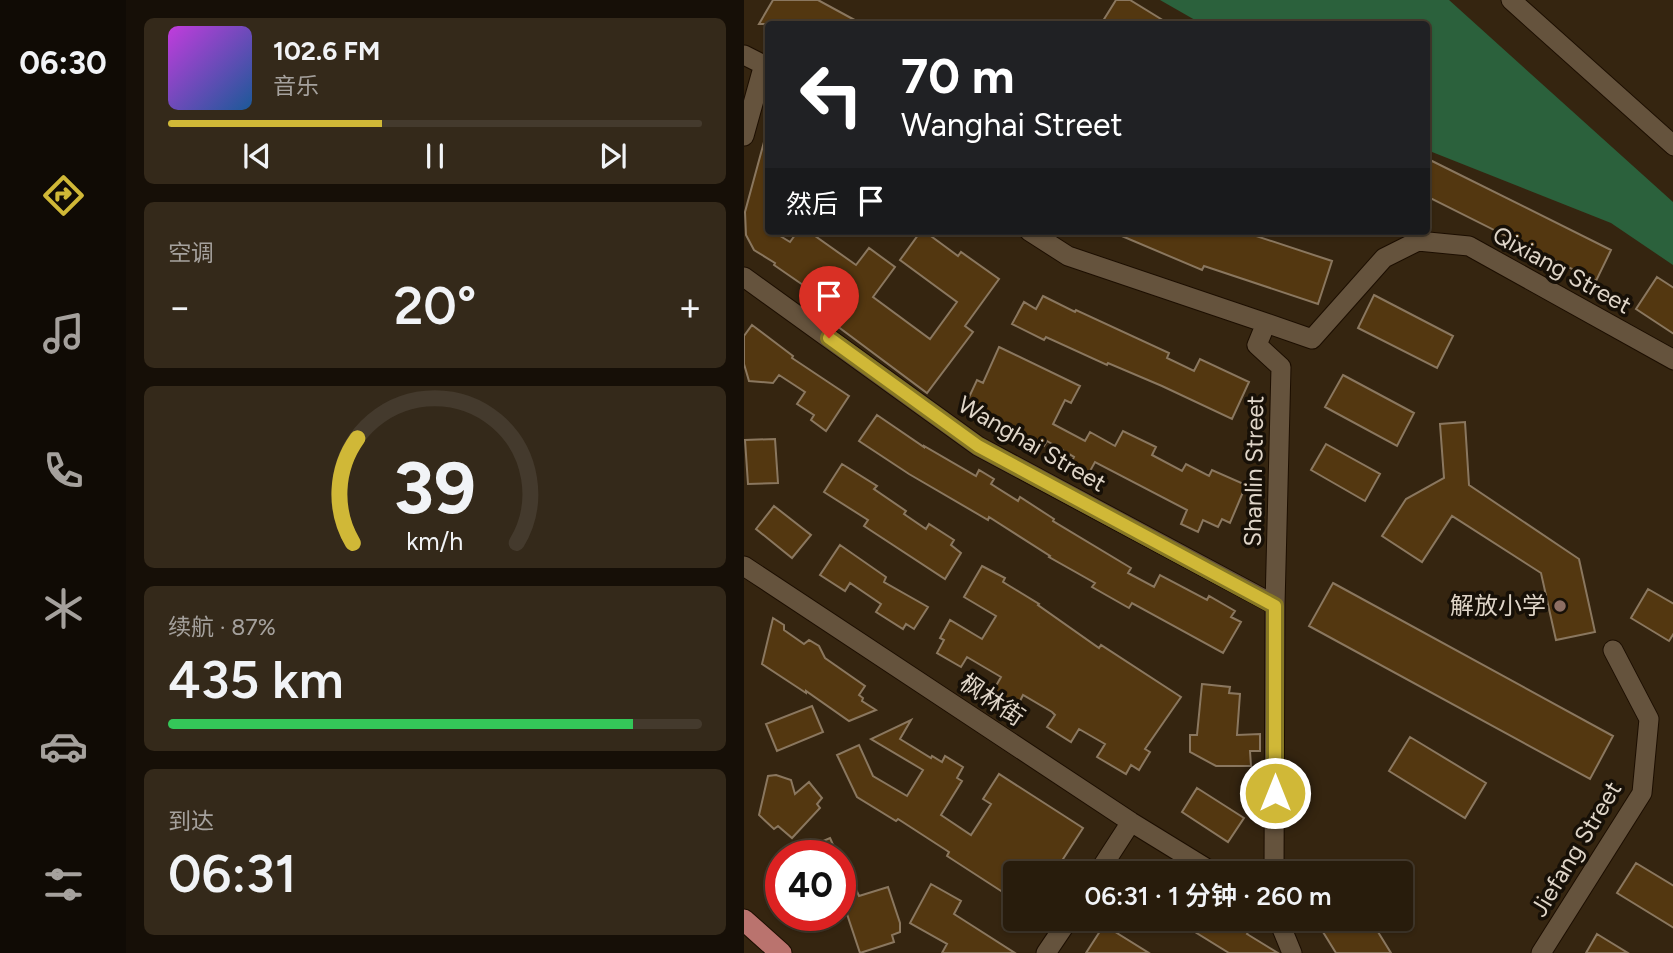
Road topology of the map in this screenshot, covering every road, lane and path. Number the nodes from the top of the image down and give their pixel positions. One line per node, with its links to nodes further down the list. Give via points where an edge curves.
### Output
1 (1511, 0): 6 (street)
2 (744, 55): 3 (street)
3 (765, 65)
4 (765, 68): 5 (street)
5 (744, 135)
6 (1673, 146)
7 (1035, 235): 9 (street, via 1068,256)
8 (744, 277): 12 (street, Wanghai Street, via 978,446)
9 (1266, 323): 10 (street, Qixiang Street, via 1312,339 1384,258 1418,240 1469,246); 12 (street, Shanlin Street, via 1257,345 1281,367)
10 (1673, 360)
11 (744, 566): 14 (street, 枫林街)
12 (1275, 606): 17 (street, Shanlin Street)
13 (1613, 650): 24 (street, Jiefang Street, via 1649,719 1642,793)
14 (1131, 822): 15 (street); 16 (street, 枫林街)
15 (1106, 861)
16 (1194, 861)
17 (1274, 861)
18 (744, 920): 21 (main road)
19 (1061, 931): 22 (street)
20 (1283, 931): 23 (street)
21 (781, 953)
22 (1046, 953)
23 (1292, 953)
24 (1541, 953)

